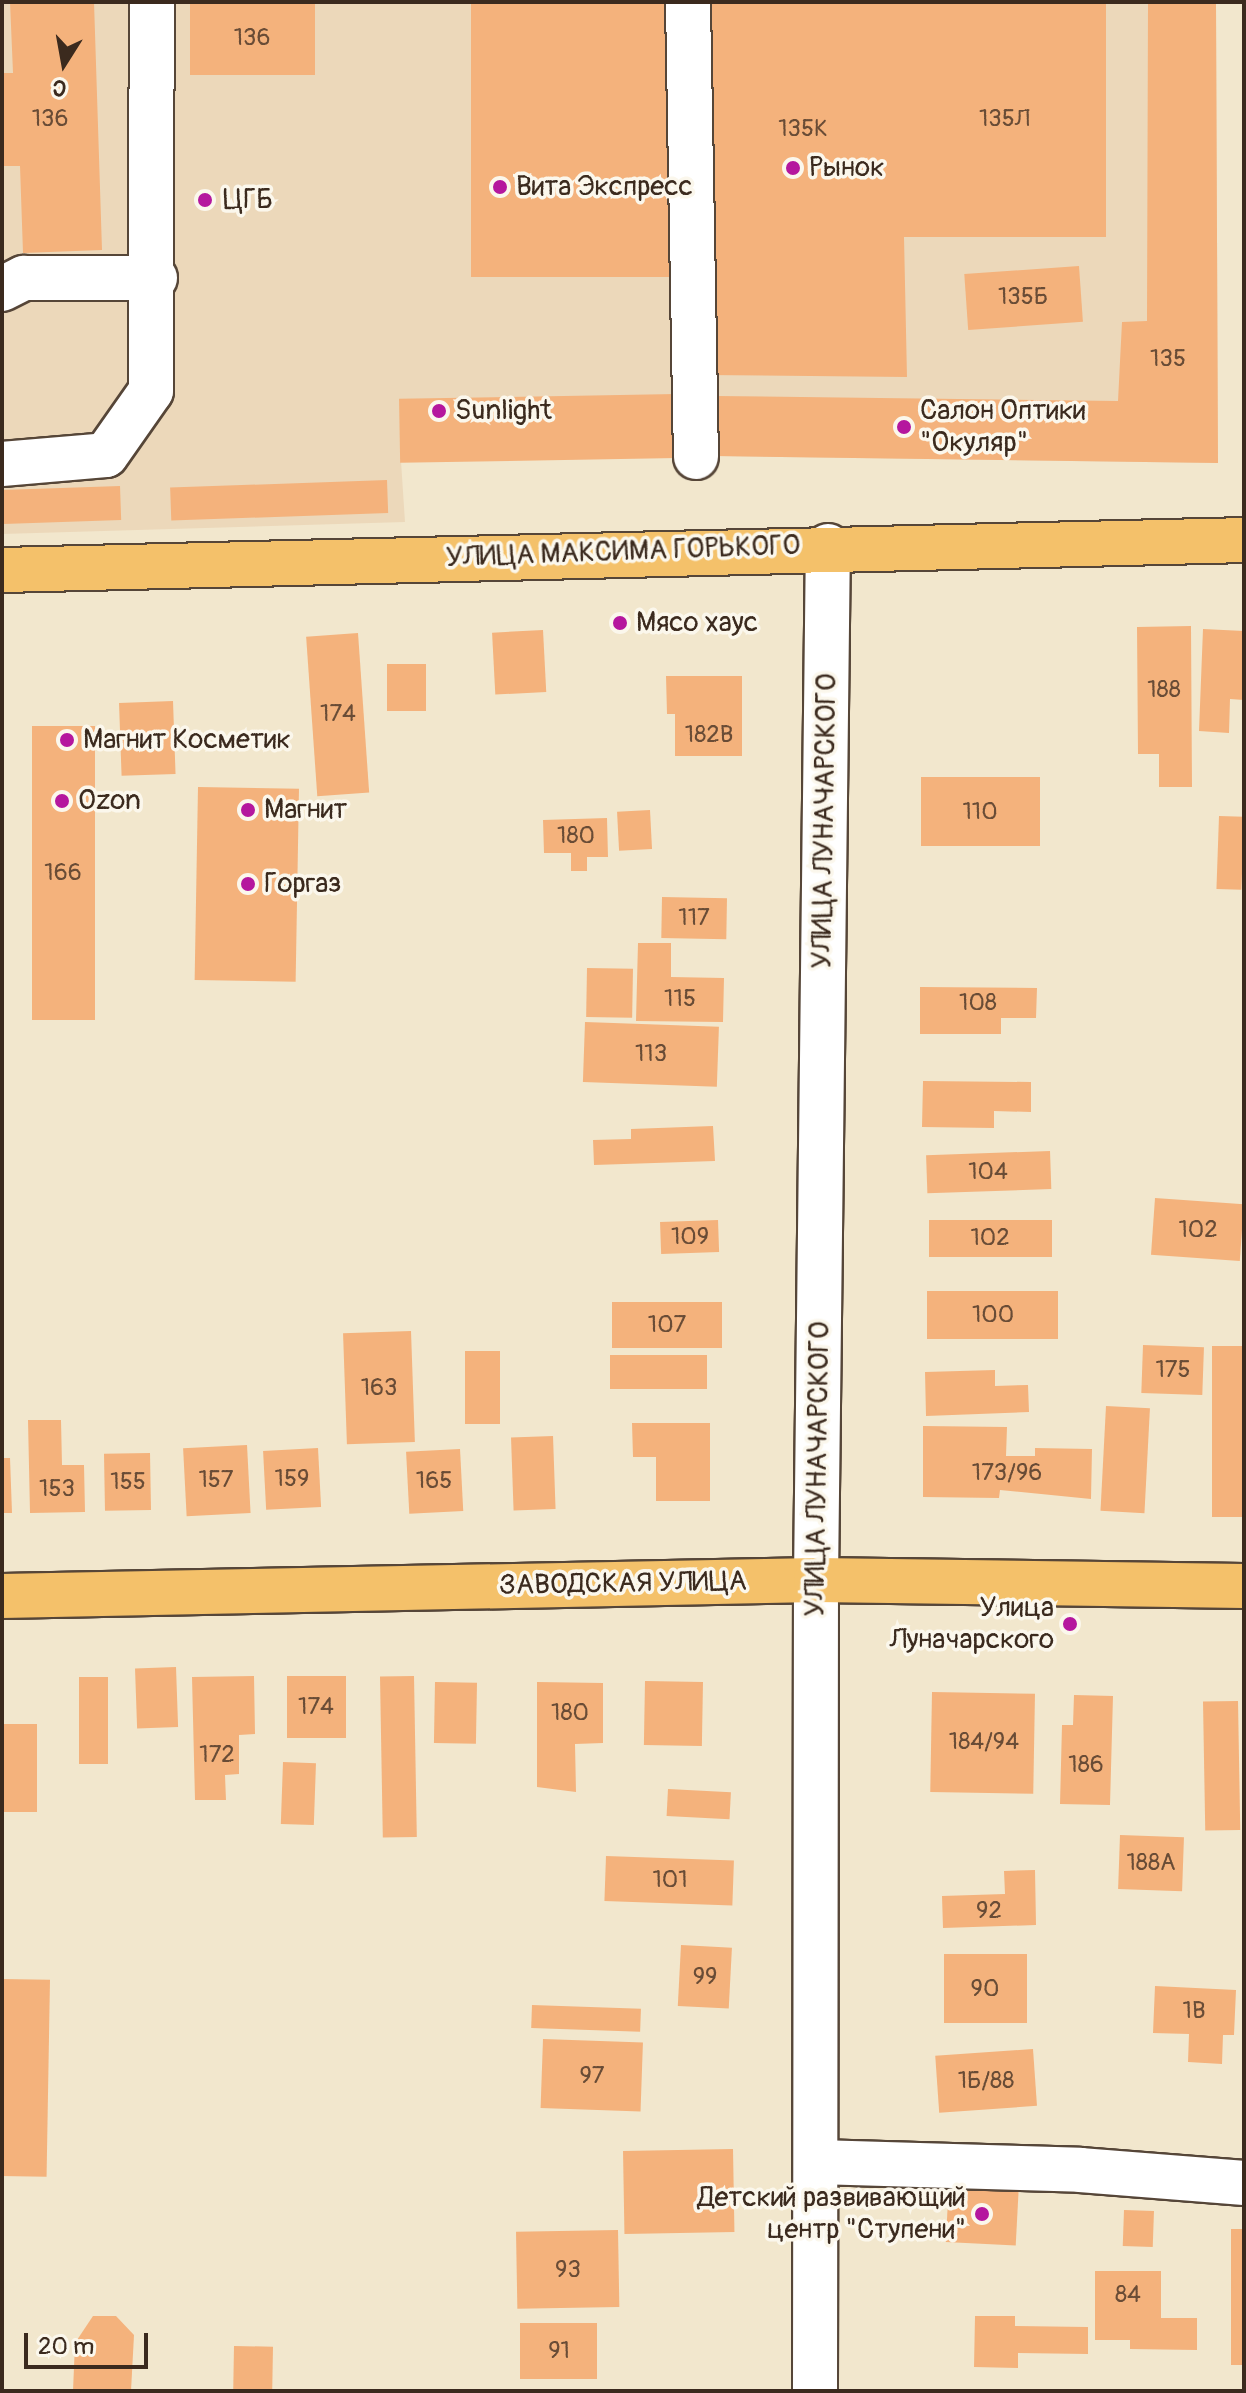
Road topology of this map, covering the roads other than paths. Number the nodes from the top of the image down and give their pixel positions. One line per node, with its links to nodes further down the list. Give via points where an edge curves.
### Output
1 (152, 2): 3 (street)
2 (688, 2): 5 (street)
3 (155, 278): 4 (street, via 24,278); 6 (street, via 151,391 106,455)
4 (2, 289)
5 (696, 457)
6 (2, 464)
7 (1244, 540): 8 (main road, УЛИЦА МАКСИМА ГОРЬКОГО)
8 (828, 546): 9 (main road, УЛИЦА МАКСИМА ГОРЬКОГО); 10 (street, УЛИЦА ЛУНАЧАРСКОГО)
9 (2, 570)
10 (816, 1580): 11 (main road, ЗАВОДСКАЯ УЛИЦА); 12 (main road, ЗАВОДСКАЯ УЛИЦА); 13 (street, УЛИЦА ЛУНАЧАРСКОГО)
11 (1244, 1586)
12 (2, 1596)
13 (817, 2162): 14 (street, via 1080,2170); 15 (street, УЛИЦА ЛУНАЧАРСКОГО)
14 (1244, 2183)
15 (815, 2391)

